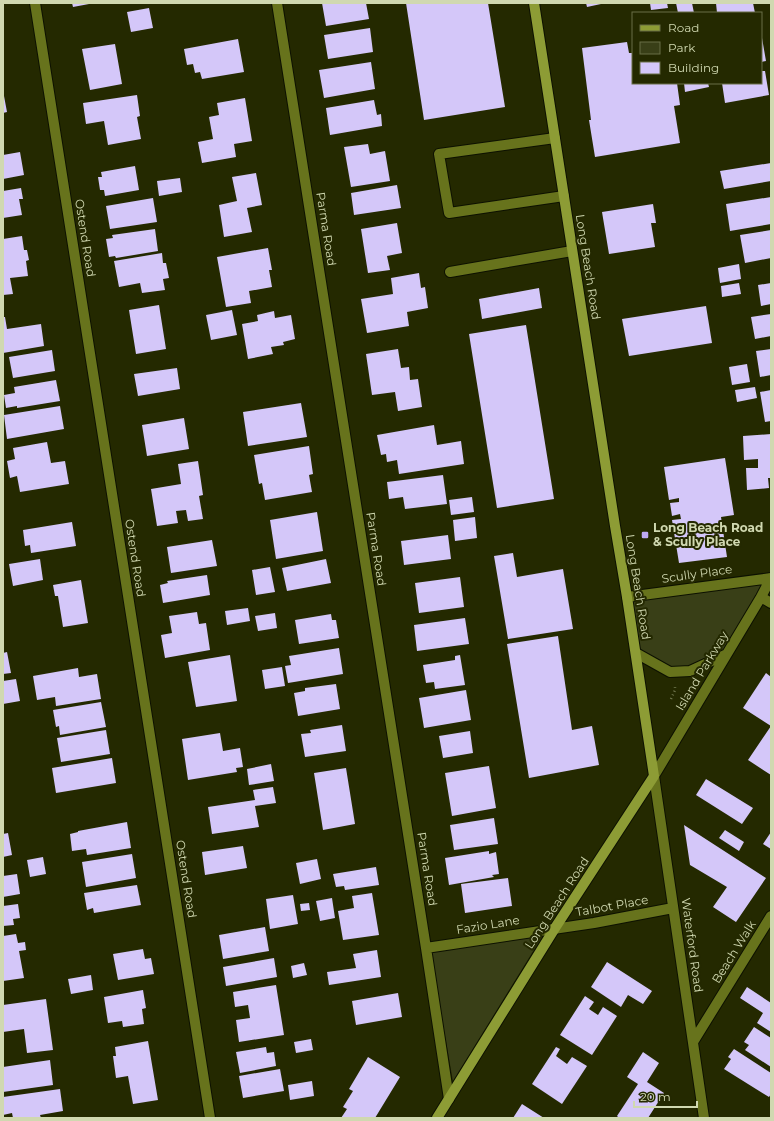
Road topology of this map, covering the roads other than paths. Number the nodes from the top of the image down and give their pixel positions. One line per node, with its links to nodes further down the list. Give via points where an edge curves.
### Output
1 (35, 3): 21 (street, Ostend Road)
2 (277, 3): 18 (street, Parma Road)
3 (534, 3): 4 (main road, Long Beach Road)
4 (555, 138): 5 (main road, Long Beach Road); 5 (street, via 439,154 449,213)
5 (564, 196): 6 (main road, Long Beach Road)
6 (572, 252): 7 (street); 9 (main road, Long Beach Road)
7 (450, 272)
8 (771, 578): 9 (street, Scully Place); 10 (street, Island Parkway)
9 (627, 597): 12 (main road, Long Beach Road)
10 (761, 597): 11 (street); 13 (street, Island Parkway)
11 (771, 603)
12 (636, 653): 13 (street, via 670,672 690,671); 14 (main road, Long Beach Road)
13 (727, 654): 14 (street, Island Parkway)
14 (654, 776): 15 (street, Waterford Road); 17 (main road, Long Beach Road)
15 (673, 908): 17 (street, Talbot Place); 19 (street, Waterford Road)
16 (771, 916): 19 (street, Beach Walk)
17 (555, 928): 18 (street, Fazio Lane); 20 (main road, Long Beach Road)
18 (426, 948): 20 (street, Parma Road)
19 (693, 1042): 23 (street, Waterford Road)
20 (449, 1099): 22 (main road, Long Beach Road)
21 (210, 1118)
22 (437, 1118)
23 (704, 1118)

